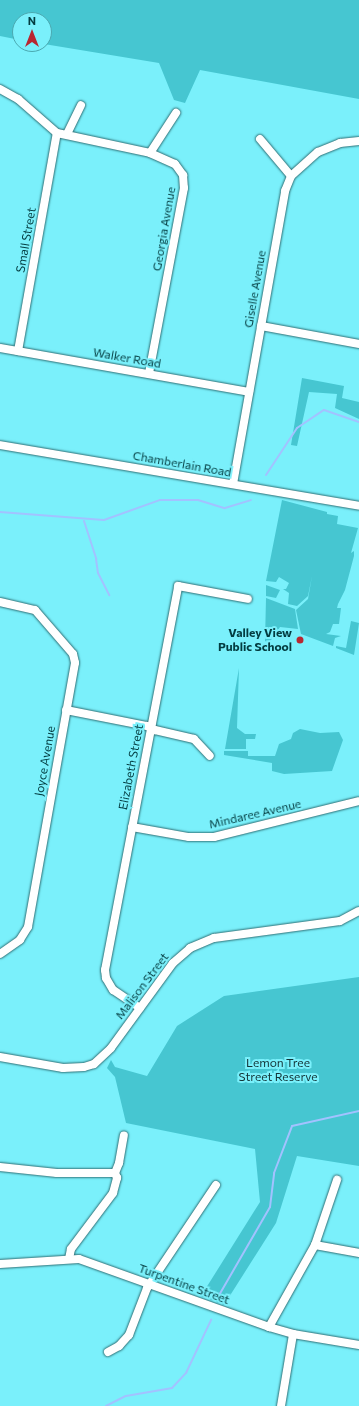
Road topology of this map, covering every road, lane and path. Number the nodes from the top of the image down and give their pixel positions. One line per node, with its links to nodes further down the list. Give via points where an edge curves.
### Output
1 (0, 89): 4 (street, via 18,99)
2 (81, 105): 5 (street)
3 (176, 113): 8 (street)
4 (57, 133): 5 (street, Georgia Avenue); 13 (street, Small Street)
5 (67, 134): 8 (street, Georgia Avenue)
6 (260, 139): 9 (street)
7 (359, 141): 9 (street, Giselle Avenue, via 340,143 318,152)
8 (150, 153): 14 (street, Georgia Avenue, via 175,164 184,180)
9 (291, 176): 10 (street, Giselle Avenue, via 285,191)
10 (261, 326): 11 (street); 15 (street, Giselle Avenue)
11 (359, 344)
12 (0, 348): 13 (street, Walker Road)
13 (18, 351): 14 (street, Walker Road)
14 (149, 374): 15 (street, Walker Road)
15 (249, 392): 17 (street, Giselle Avenue)
16 (0, 445): 17 (street, Chamberlain Road)
17 (233, 484): 18 (street, Chamberlain Road)
18 (359, 506)
19 (248, 599): 22 (street, Elizabeth Street, via 178,586)
20 (0, 602): 21 (street, Joyce Avenue, via 35,610 73,654 75,663)
21 (66, 710): 22 (street); 27 (street, Joyce Avenue, via 28,927 20,940)
22 (150, 728): 23 (street, via 194,739); 25 (street, Elizabeth Street)
23 (210, 756)
24 (359, 801): 25 (street, Mindaree Avenue, via 214,837 189,837)
25 (132, 827): 28 (street, Elizabeth Street, via 105,970 106,978 113,990)
26 (358, 914): 28 (street, Malison Street, via 340,921 202,942 190,948 173,963)
27 (0, 954)
28 (140, 1008): 29 (street, Malison Street, via 104,1057 84,1067 63,1068)
29 (0, 1057)
30 (124, 1135): 32 (street)
31 (0, 1167): 32 (street, via 57,1173)
32 (115, 1173): 37 (street, via 117,1178 112,1196 71,1249)
33 (337, 1180): 35 (street)
34 (216, 1185): 39 (street)
35 (315, 1245): 36 (street); 40 (street)
36 (359, 1253)
37 (69, 1259): 38 (street, Turpentine Street); 39 (street, Turpentine Street, via 82,1260)
38 (0, 1264)
39 (150, 1284): 40 (street, Turpentine Street); 43 (street, via 129,1335 119,1346)
40 (269, 1327): 41 (street, Turpentine Street)
41 (293, 1334): 42 (street, Turpentine Street); 44 (street)
42 (359, 1345)
43 (108, 1352)
44 (281, 1406)

